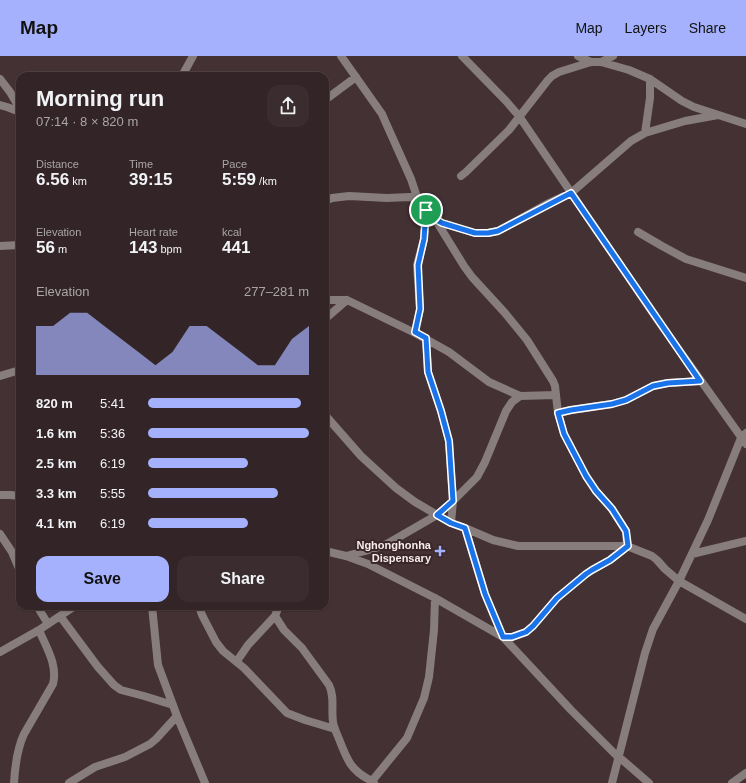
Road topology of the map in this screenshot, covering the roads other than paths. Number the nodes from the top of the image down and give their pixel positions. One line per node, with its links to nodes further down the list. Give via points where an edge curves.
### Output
1 (193, 56): 8 (street)
2 (342, 56): 9 (street)
3 (462, 56): 17 (street)
4 (578, 56): 6 (street)
5 (613, 56): 7 (street)
6 (591, 62): 7 (street); 17 (street, via 552,76)
7 (600, 62): 11 (street)
8 (184, 72)
9 (356, 77): 12 (street); 23 (street, via 385,121)
10 (0, 79): 13 (street)
11 (650, 79): 16 (street, via 682,101); 19 (street)
12 (329, 97)
13 (16, 102)
14 (0, 105): 15 (street)
15 (16, 110)
16 (718, 115): 18 (street); 19 (street)
17 (519, 116): 20 (street, via 509,130); 21 (street)
18 (746, 124)
19 (646, 133): 21 (street, via 631,141)
20 (461, 176)
21 (571, 193): 25 (street, via 498,231 488,233 475,233); 37 (street)
22 (329, 199): 23 (street, via 349,196 410,197)
23 (418, 200): 24 (street)
24 (426, 210): 25 (street); 33 (street, via 424,239 418,265 420,309)
25 (435, 219): 39 (street, via 472,277 497,303 526,340 553,381)
26 (638, 232): 29 (street, via 686,259)
27 (16, 245): 28 (street)
28 (0, 246)
29 (746, 278)
30 (329, 300): 31 (street)
31 (347, 300): 32 (street); 33 (street)
32 (329, 316)
33 (415, 332): 34 (street)
34 (426, 338): 38 (street, via 489,382); 45 (street, via 428,372 449,441)
35 (16, 371): 36 (street)
36 (0, 376)
37 (700, 381): 40 (street, via 653,386 612,404); 42 (street)
38 (520, 396): 39 (street); 45 (street, via 506,411 477,477)
39 (556, 396): 40 (street)
40 (558, 413): 51 (street, via 564,434 586,476 626,531)
41 (329, 419): 46 (street, via 380,474 415,502)
42 (744, 439): 53 (street)
43 (0, 495): 44 (street)
44 (16, 496)
45 (453, 501): 46 (street); 47 (street)
46 (437, 515): 47 (street); 54 (street, via 385,545)
47 (451, 523): 48 (street)
48 (465, 528): 51 (street, via 493,540 518,546); 68 (street, via 485,594)
49 (0, 534): 55 (street)
50 (746, 541): 53 (street)
51 (628, 546): 56 (street, via 652,556); 68 (street, via 586,574 557,598 526,632)
52 (329, 552): 54 (street)
53 (692, 554): 56 (street)
54 (346, 556): 57 (street, via 368,564)
55 (16, 562)
56 (679, 581): 65 (street); 74 (street, via 648,640)
57 (435, 598): 68 (street); 76 (street, via 429,677 424,698 407,738)
58 (39, 610): 66 (street)
59 (69, 610): 63 (street)
60 (152, 610): 71 (street, via 158,665)
61 (200, 610): 70 (street, via 216,642)
62 (277, 610): 64 (street)
63 (60, 616): 66 (street); 71 (street, via 114,685 121,690)
64 (275, 616): 70 (street, via 248,645); 73 (street, via 332,690)
65 (746, 619)
66 (48, 624): 67 (street)
67 (39, 630): 69 (street); 77 (street, via 54,664 55,677 20,742)
68 (503, 637): 74 (street)
69 (0, 652)
70 (237, 662): 73 (street, via 287,713)
71 (173, 705): 72 (street)
72 (177, 716): 78 (street, via 150,744 125,757 95,767); 79 (street)
73 (335, 729): 76 (street, via 350,764 358,773)
74 (618, 757): 80 (street); 81 (street)
75 (746, 773): 82 (street)
76 (373, 782)
77 (14, 783)
78 (69, 783)
79 (205, 783)
80 (612, 783)
81 (649, 783)
82 (732, 783)

